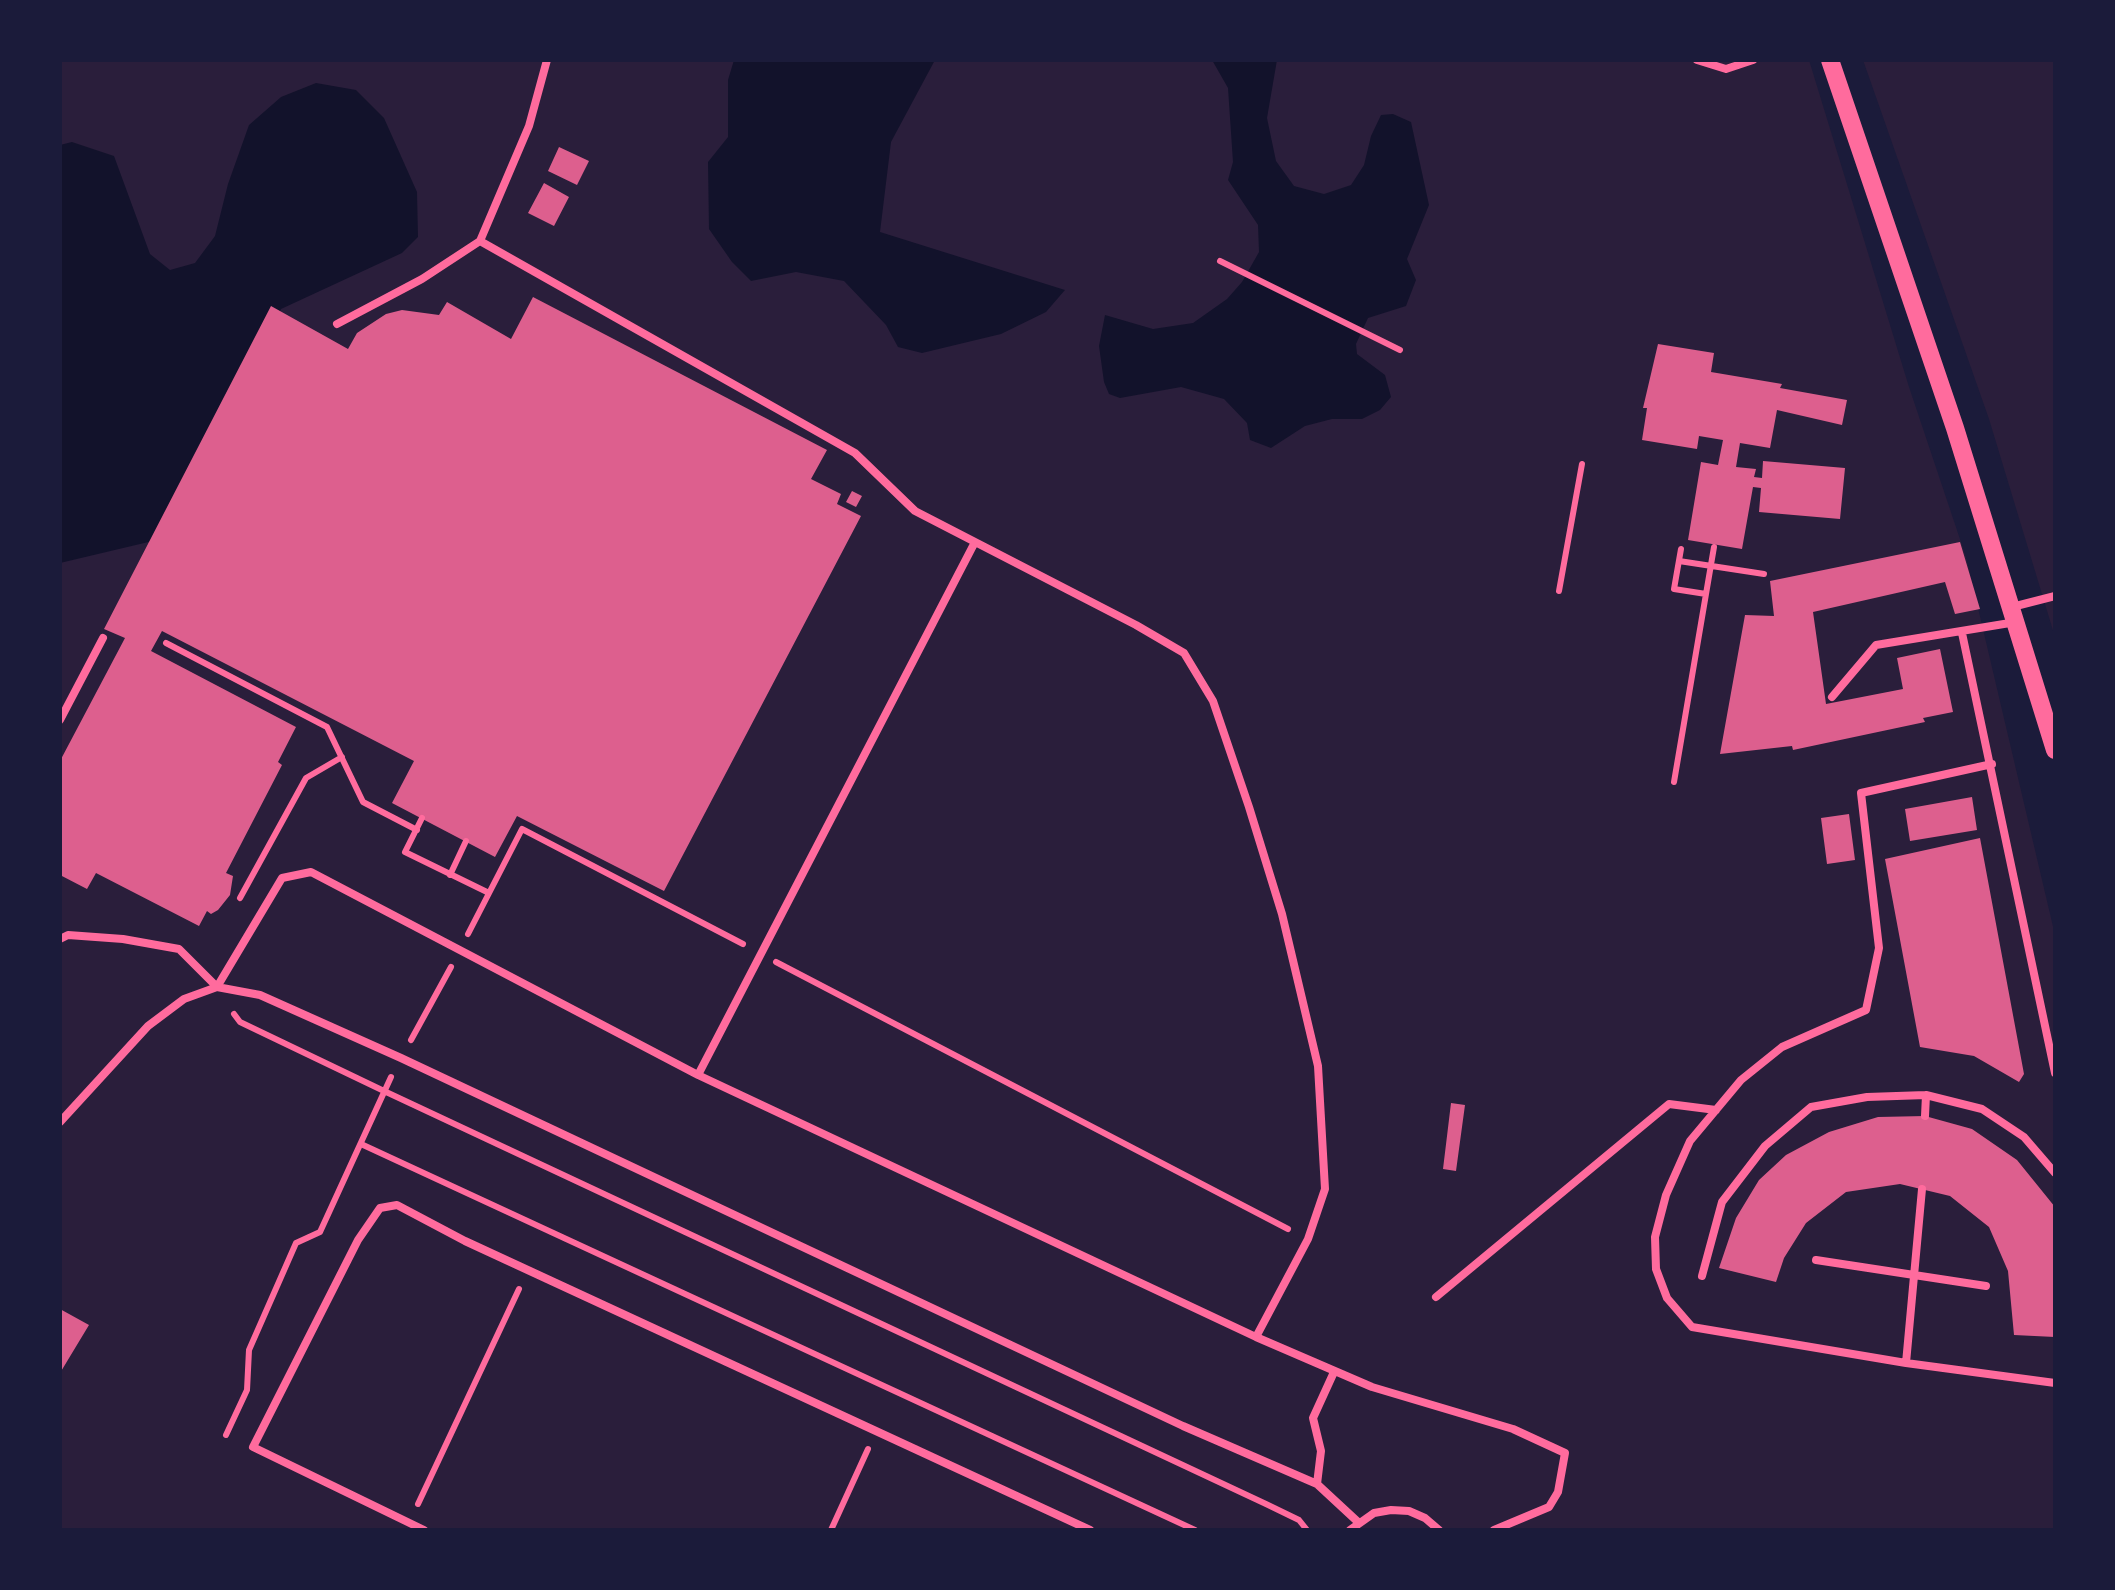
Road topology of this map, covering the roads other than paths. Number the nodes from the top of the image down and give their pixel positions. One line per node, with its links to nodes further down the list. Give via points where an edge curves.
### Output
1 (546, 60): 5 (lane, via 530,126)
2 (1697, 60): 3 (lane, via 1726,69)
3 (1752, 60)
4 (1830, 60): 9 (street)
5 (480, 240): 6 (lane); 7 (lane, via 855,453 915,511)
6 (337, 324)
7 (975, 542): 19 (lane); 31 (lane, via 1184,654 1213,701 1282,914 1318,1066 1325,1189 1308,1239)
8 (2055, 596): 9 (lane)
9 (2014, 614): 10 (lane); 14 (street)
10 (1962, 632): 12 (lane, via 1876,645); 15 (lane)
11 (103, 638): 13 (lane)
12 (1832, 697)
13 (60, 720)
14 (2055, 750)
15 (1992, 764): 18 (lane); 21 (lane, via 1861,793 1878,948 1866,1010 1782,1047 1740,1080)
16 (60, 939): 17 (lane, via 124,939 179,949)
17 (218, 988): 19 (lane, via 282,878 312,872); 23 (lane, via 184,999 148,1026); 35 (lane, via 260,995 401,1058)
18 (2055, 1073)
19 (698, 1076): 31 (lane)
20 (1926, 1095): 22 (lane); 24 (lane, via 1982,1109 2024,1137); 27 (lane, via 1810,1107 1765,1146 1722,1202)
21 (1716, 1110): 30 (lane, via 1668,1104); 32 (lane, via 1690,1141 1655,1237 1656,1269 1667,1298 1692,1328)
22 (1925, 1116)
23 (60, 1122)
24 (2055, 1173)
25 (1922, 1189): 28 (lane)
26 (1816, 1260): 28 (lane)
27 (1702, 1276)
28 (1915, 1276): 29 (lane); 32 (lane)
29 (1986, 1286)
30 (1436, 1297)
31 (1256, 1337): 33 (lane)
32 (1906, 1363): 34 (lane)
33 (1334, 1372): 35 (lane, via 1314,1418); 41 (lane, via 1513,1428 1565,1452 1549,1507)
34 (2055, 1382)
35 (1316, 1484): 36 (lane)
36 (1358, 1522): 39 (lane); 40 (lane, via 1409,1511)
37 (424, 1530): 38 (lane, via 252,1448 358,1240 380,1208 397,1205)
38 (1090, 1530)
39 (1350, 1530)
40 (1439, 1530)
41 (1494, 1530)

